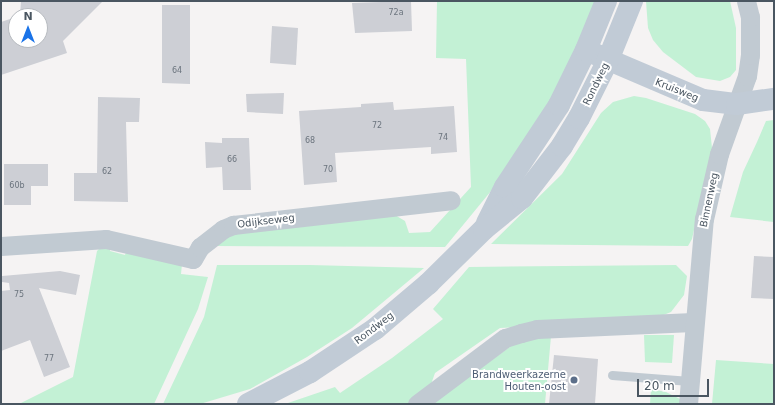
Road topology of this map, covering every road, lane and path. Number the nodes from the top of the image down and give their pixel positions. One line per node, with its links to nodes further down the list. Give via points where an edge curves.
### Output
1 (606, 1): 4 (main road, Rondweg)
2 (632, 1): 5 (main road, Rondweg)
3 (746, 1): 7 (street, Binnenweg, via 750,17 750,55 747,76)
4 (586, 50): 5 (main road, Kruisweg); 9 (main road, Rondweg, via 559,105 505,187)
5 (608, 60): 7 (main road, Kruisweg, via 694,98); 9 (main road, Rondweg, via 579,118 545,170 522,198)
6 (768, 100): 7 (main road, Kruisweg)
7 (737, 104): 11 (street, Binnenweg, via 725,133 706,211)
8 (451, 200): 10 (street, Odijkseweg, via 233,225 223,229 200,247 193,259 106,239)
9 (484, 229): 14 (main road, Rondweg, via 428,284 374,329 310,372)
10 (1, 246)
11 (693, 322): 13 (street, Binnenweg); 15 (street, via 536,329 520,333 506,338)
12 (612, 375): 13 (lane)
13 (690, 381): 16 (street, Binnenweg)
14 (248, 404)
15 (417, 404)
16 (688, 404)

